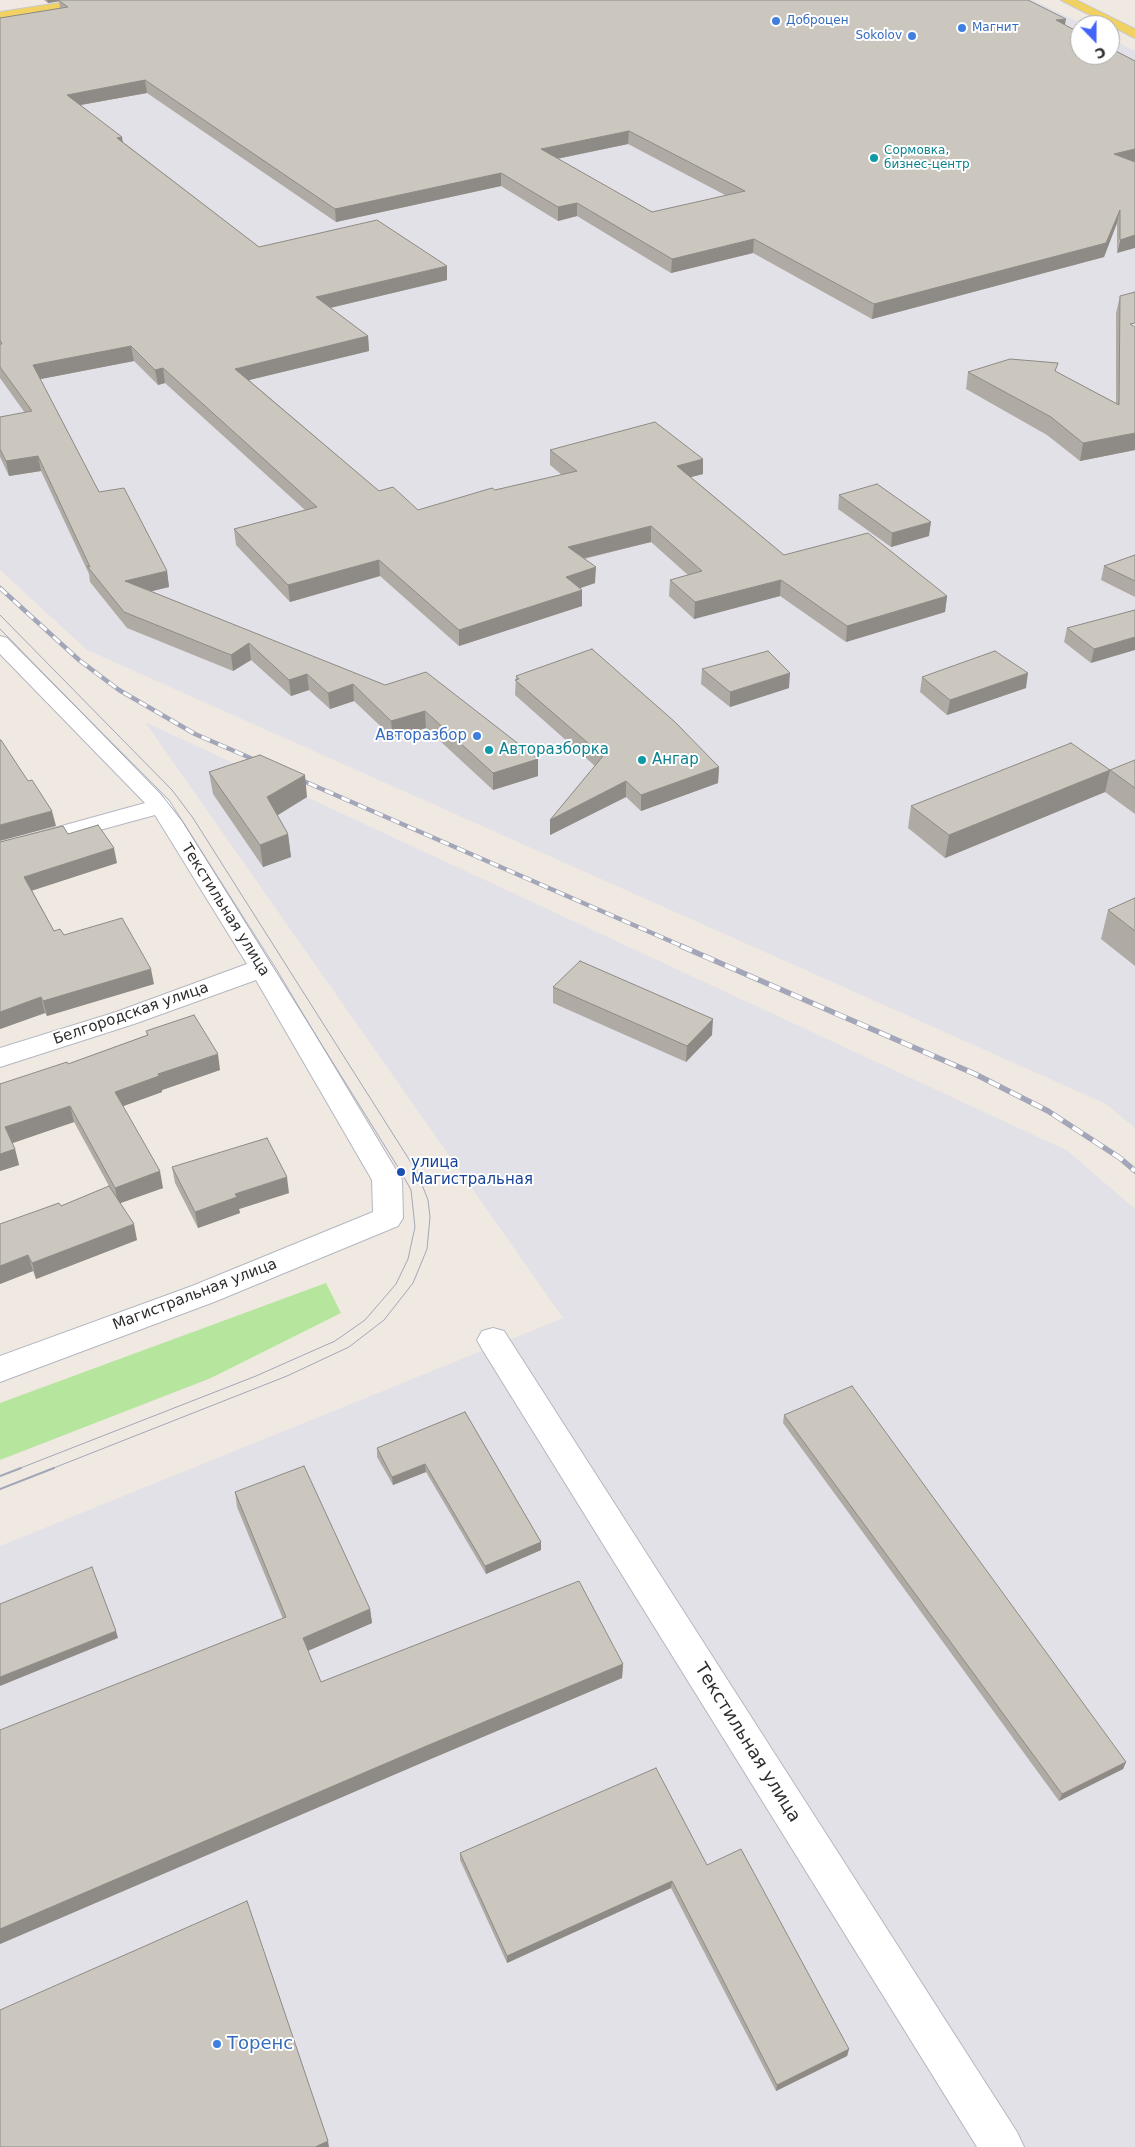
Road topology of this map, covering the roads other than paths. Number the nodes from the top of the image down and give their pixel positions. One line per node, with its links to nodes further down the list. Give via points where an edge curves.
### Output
1 (63, 0): 4 (main road)
2 (101, 0): 6 (main road)
3 (1062, 2): 5 (main road); 7 (main road)
4 (0, 10)
5 (1082, 15)
6 (0, 16)
7 (1135, 34)
8 (1120, 36): 9 (main road)
9 (1135, 44)
10 (0, 642): 11 (street, Текстильная улица)
11 (160, 806): 12 (street); 13 (street, Текстильная улица)
12 (0, 850)
13 (262, 968): 14 (street, Белгородская улица, via 125,1018); 15 (street, Текстильная улица, via 387,1180)
14 (0, 1058)
15 (388, 1218): 17 (street, Магистральная улица, via 203,1294)
16 (493, 1340): 18 (street, Текстильная улица)
17 (0, 1369)
18 (1002, 2147)

